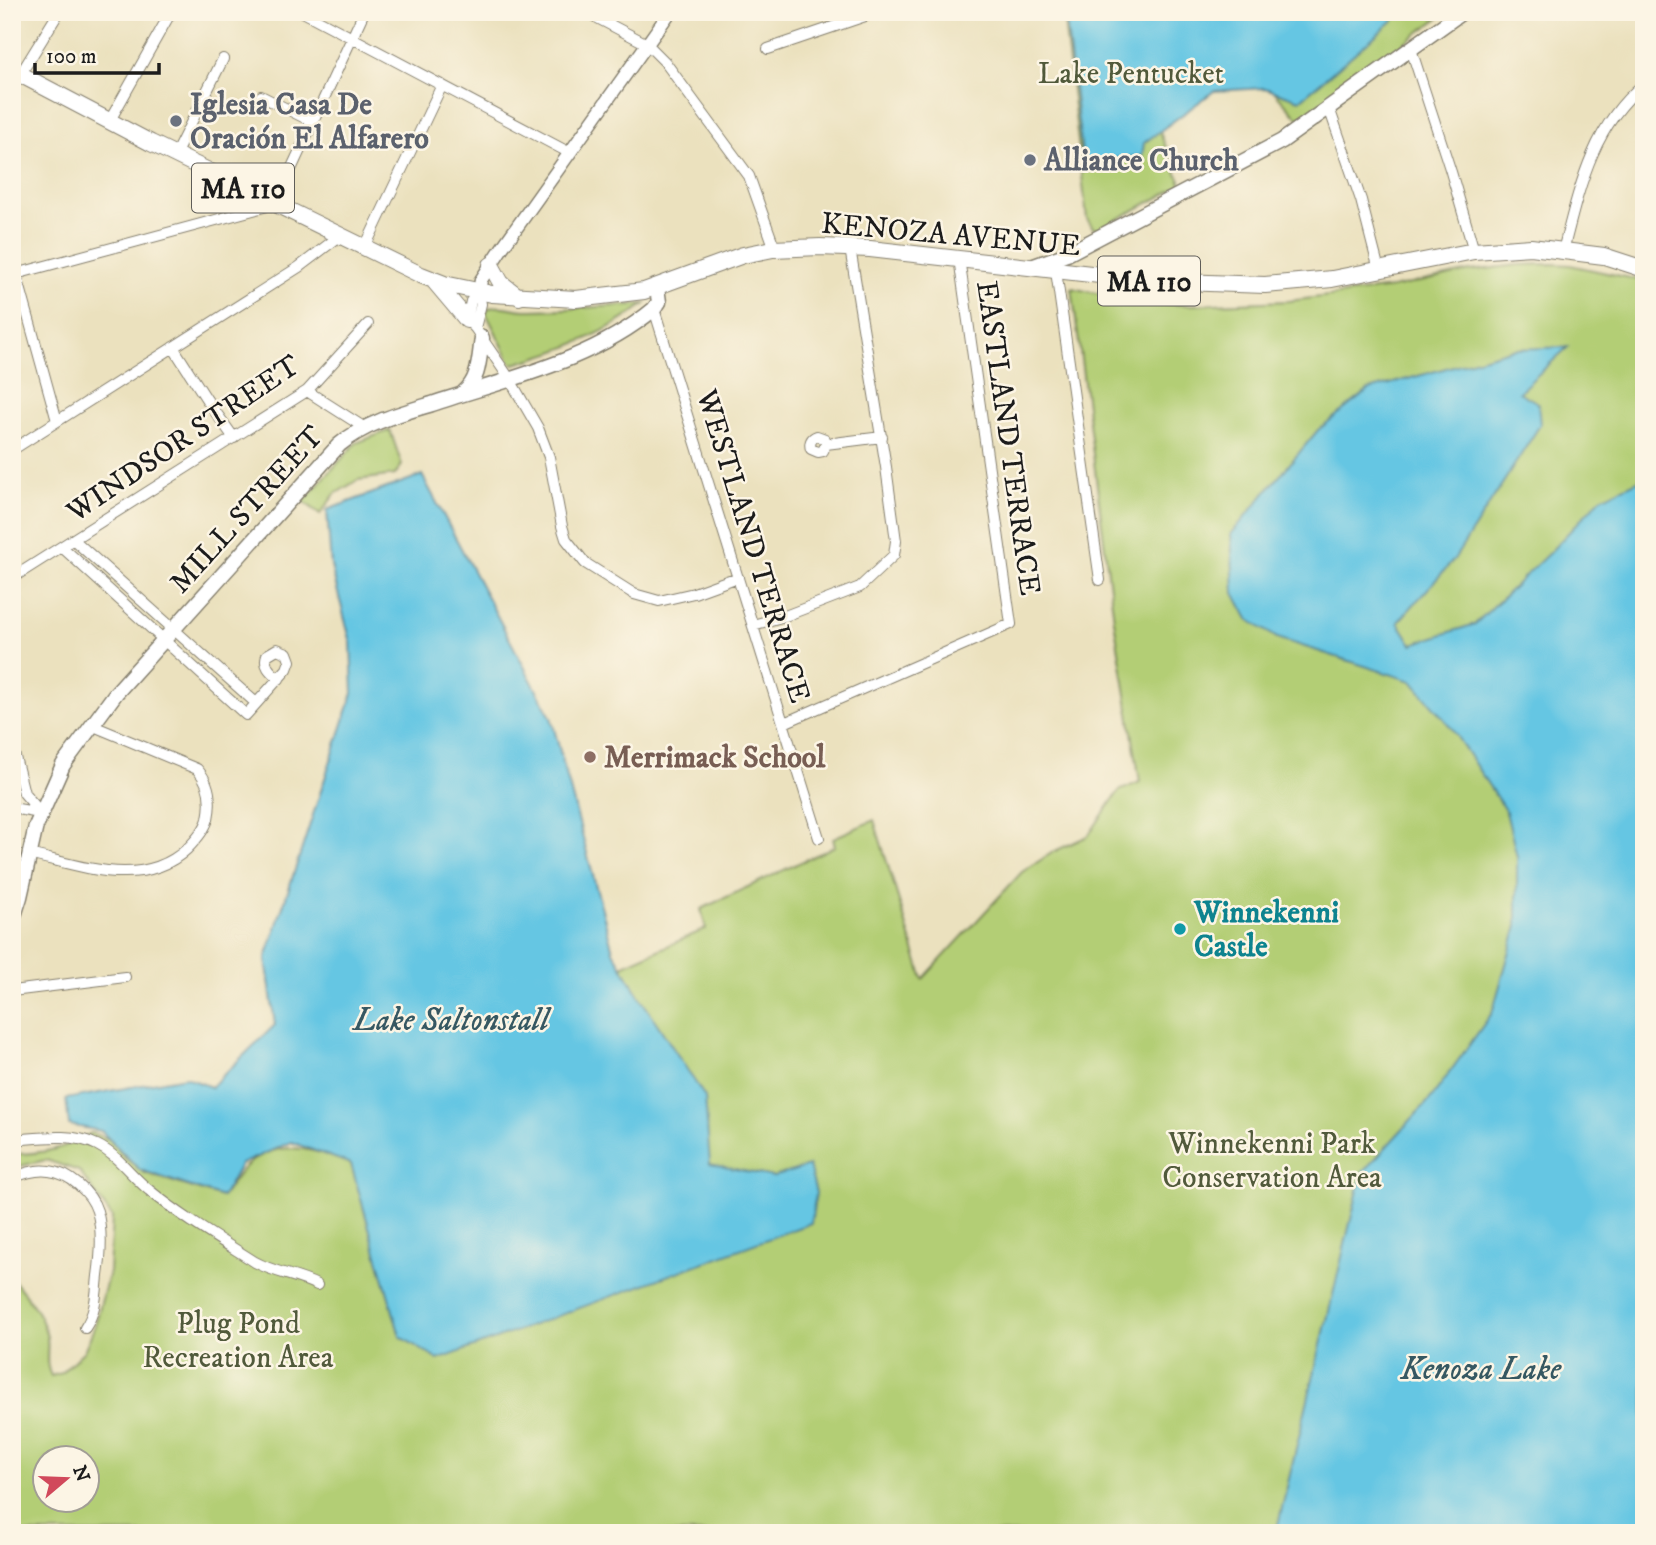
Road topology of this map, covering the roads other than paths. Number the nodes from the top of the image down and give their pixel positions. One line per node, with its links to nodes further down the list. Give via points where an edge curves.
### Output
1 (59, 12): 15 (street)
2 (171, 12): 20 (street)
3 (303, 12): 10 (street)
4 (364, 12): 10 (street)
5 (586, 12): 11 (street)
6 (670, 12): 11 (street)
7 (877, 12): 9 (street)
8 (1462, 12): 13 (main road)
9 (860, 14): 12 (street)
10 (352, 38): 17 (street); 21 (street)
11 (647, 44): 22 (street); 28 (street, via 749,176)
12 (768, 49)
13 (1411, 49): 19 (main road); 29 (street)
14 (223, 59): 23 (street)
15 (16, 73): 20 (main road, KENOZA AVENUE / MA 110)
16 (1644, 84): 30 (street, via 1606,124 1588,161)
17 (442, 85): 22 (street); 26 (street)
18 (261, 96): 21 (street)
19 (1329, 108): 34 (main road, via 1282,141 1220,175 1067,254); 36 (street)
20 (109, 122): 23 (main road, KENOZA AVENUE / MA 110)
21 (313, 122): 24 (street)
22 (570, 153): 33 (street)
23 (175, 155): 24 (main road, KENOZA AVENUE / MA 110)
24 (275, 204): 25 (main road, KENOZA AVENUE / MA 110); 38 (street)
25 (341, 235): 26 (main road, KENOZA AVENUE / MA 110); 46 (street)
26 (365, 247): 39 (main road, KENOZA AVENUE / MA 110)
27 (850, 248): 28 (main road, KENOZA AVENUE / MA 110); 32 (main road, KENOZA AVENUE / MA 110); 52 (street)
28 (775, 249): 40 (main road, KENOZA AVENUE / MA 110, via 743,255)
29 (1474, 251): 30 (main road, KENOZA AVENUE / MA 110, via 1531,247); 36 (main road, KENOZA AVENUE / MA 110)
30 (1563, 251): 35 (main road, KENOZA AVENUE / MA 110, via 1604,256)
31 (12, 258): 38 (street)
32 (959, 258): 34 (main road, KENOZA AVENUE / MA 110); 65 (street, EASTLAND TERRACE, via 1011,624)
33 (491, 265): 41 (street); 42 (main road, via 501,283)
34 (1030, 268): 37 (main road, KENOZA AVENUE / MA 110)
35 (1644, 268)
36 (1379, 270): 37 (main road, KENOZA AVENUE / MA 110, via 1265,285)
37 (1056, 271): 60 (street)
38 (14, 275): 50 (street)
39 (433, 280): 41 (main road, KENOZA AVENUE / MA 110); 45 (main road)
40 (657, 288): 42 (main road, KENOZA AVENUE / MA 110, via 576,299); 43 (main road, via 659,302)
41 (479, 292): 42 (main road, KENOZA AVENUE / MA 110); 45 (street, via 471,301)
42 (519, 297)
43 (654, 309): 47 (main road, MILL STREET, via 590,350); 58 (street, WESTLAND TERRACE)
44 (368, 324): 48 (street, WINDSOR STREET)
45 (475, 328): 47 (street); 49 (main road, via 477,375)
46 (173, 347): 50 (street); 53 (street)
47 (509, 378): 49 (main road, MILL STREET); 58 (street, via 545,443 566,539 585,563 635,594 659,601)
48 (307, 391): 51 (street); 53 (street, WINDSOR STREET)
49 (463, 393): 51 (main road, MILL STREET)
50 (57, 421): 55 (street)
51 (365, 428): 62 (main road, MILL STREET, via 333,451)
52 (882, 437): 54 (street); 61 (street, via 894,555 860,587)
53 (234, 438): 56 (street, WINDSOR STREET)
54 (826, 444)
55 (12, 450)
56 (74, 540): 57 (street, WINDSOR STREET); 62 (street)
57 (62, 547): 59 (street, WINDSOR STREET); 62 (street)
58 (738, 577): 61 (street, WESTLAND TERRACE)
59 (13, 578)
60 (1100, 580)
61 (753, 625): 65 (street, WESTLAND TERRACE)
62 (168, 634): 64 (street); 64 (street, via 246,715); 66 (main road, MILL STREET)
63 (279, 679): 64 (street)
64 (256, 704)
65 (784, 723): 70 (street, WESTLAND TERRACE)
66 (91, 726): 69 (main road, MILL STREET, via 63,765); 71 (street, via 197,769 206,778 207,824 180,855 146,870 95,870)
67 (12, 746): 69 (street, via 24,793)
68 (12, 808): 69 (street)
69 (41, 813): 71 (main road, MILL STREET)
70 (819, 838)
71 (28, 854): 72 (main road, MILL STREET)
72 (12, 922)
73 (125, 977): 74 (street)
74 (12, 991)
75 (12, 1140): 77 (street, via 55,1136 96,1144 147,1190 255,1262)
76 (12, 1178): 78 (street, via 50,1171 72,1180 92,1199 99,1224 100,1258 94,1312)
77 (317, 1285)
78 (85, 1328)

